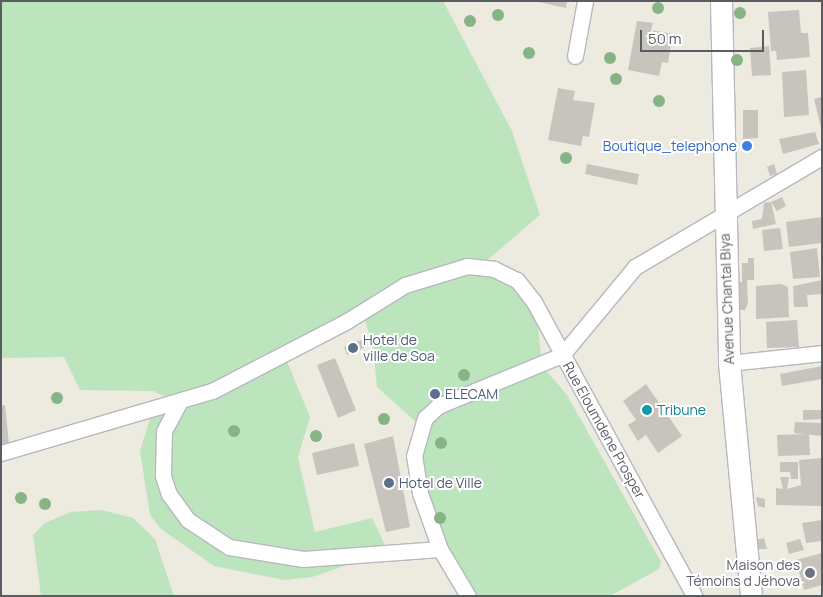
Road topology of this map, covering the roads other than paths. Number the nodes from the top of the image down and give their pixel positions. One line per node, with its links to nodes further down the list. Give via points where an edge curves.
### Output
1 (585, 1): 3 (street)
2 (721, 1): 5 (main road, Avenue Chantal Biya)
3 (575, 56)
4 (822, 156): 5 (street)
5 (725, 218): 7 (street, via 691,231 635,267); 8 (main road, Avenue Chantal Biya)
6 (822, 353): 8 (street)
7 (562, 355): 9 (street, via 517,280 494,269 467,266 405,284 347,321 212,391); 11 (street, Rue Eloumdene Prosper, via 438,406 425,418 414,456 420,493); 13 (street, Rue Eloumdene Prosper)
8 (729, 363): 14 (main road, Avenue Chantal Biya)
9 (180, 401): 10 (street); 11 (street, via 164,432 163,476 169,494 188,520 229,547 312,559)
10 (1, 453)
11 (440, 549): 12 (street, Rue Eloumdene Prosper)
12 (468, 596)
13 (694, 596)
14 (751, 596)

